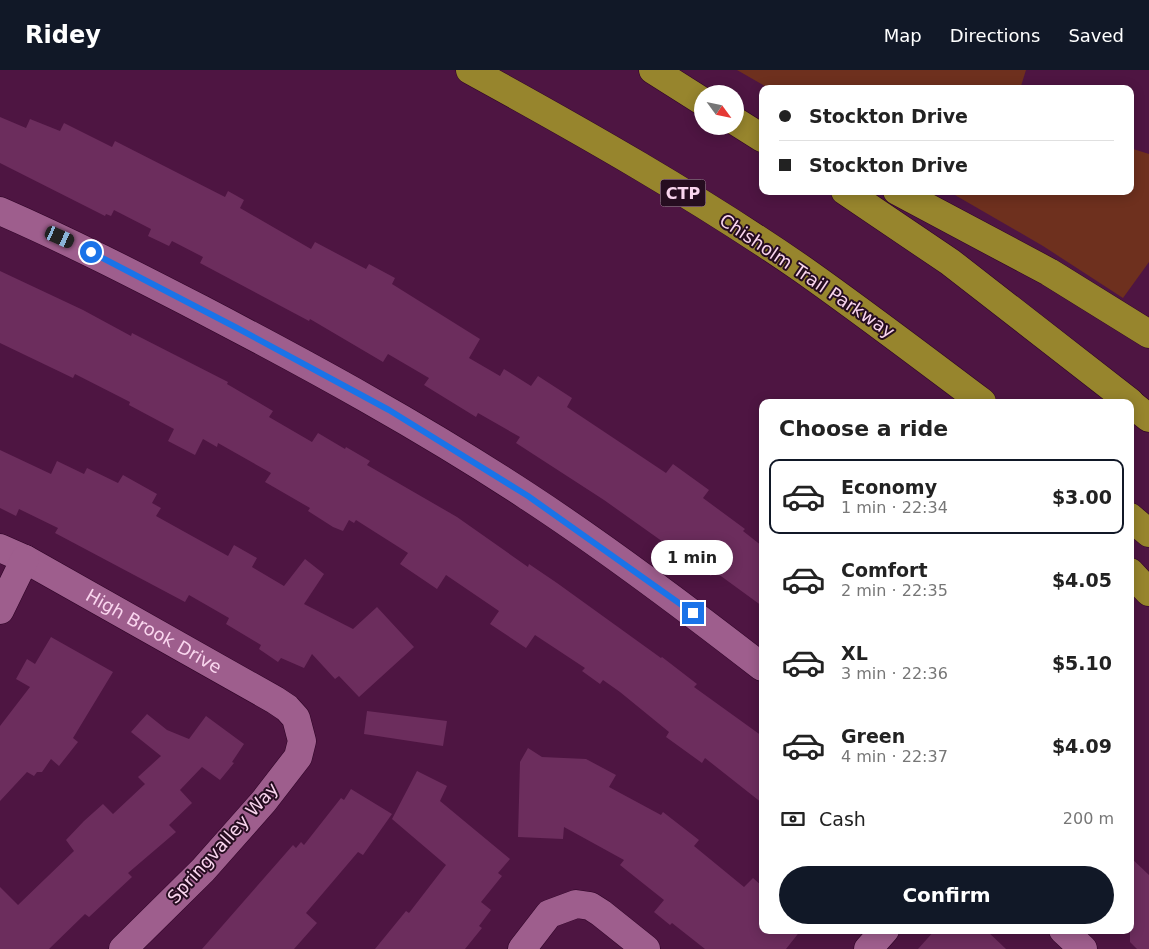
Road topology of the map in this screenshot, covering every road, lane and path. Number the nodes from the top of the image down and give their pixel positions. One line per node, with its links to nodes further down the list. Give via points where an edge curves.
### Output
1 (470, 70): 12 (highway, Chisholm Trail Parkway / CTP, via 620,154 715,213)
2 (654, 70): 3 (highway); 4 (highway)
3 (694, 90)
4 (694, 96)
5 (744, 115): 6 (highway)
6 (759, 122)
7 (744, 127): 8 (highway)
8 (759, 136)
9 (851, 195): 16 (highway, via 950,262)
10 (905, 195): 13 (highway, via 1049,272)
11 (0, 211): 26 (street, via 92,252 389,410 528,496 680,603)
12 (887, 330): 14 (highway); 15 (highway, Chisholm Trail Parkway / CTP)
13 (1149, 334)
14 (958, 399)
15 (978, 399)
16 (1125, 399)
17 (1134, 406): 18 (highway)
18 (1149, 418)
19 (1134, 520): 20 (highway)
20 (1149, 533)
21 (0, 548): 22 (street, High Brook Drive)
22 (25, 559): 25 (street); 27 (street, High Brook Drive, via 275,700 287,708)
23 (1134, 576): 24 (highway)
24 (1149, 592)
25 (0, 610)
26 (759, 665)
27 (299, 725): 30 (street, Springvalley Way, via 302,741 298,758 287,772 203,870)
28 (881, 934): 33 (street)
29 (1067, 934): 34 (street)
30 (123, 949)
31 (522, 949): 32 (street, via 549,914 576,904 590,906)
32 (646, 949)
33 (868, 949)
34 (1083, 949)

